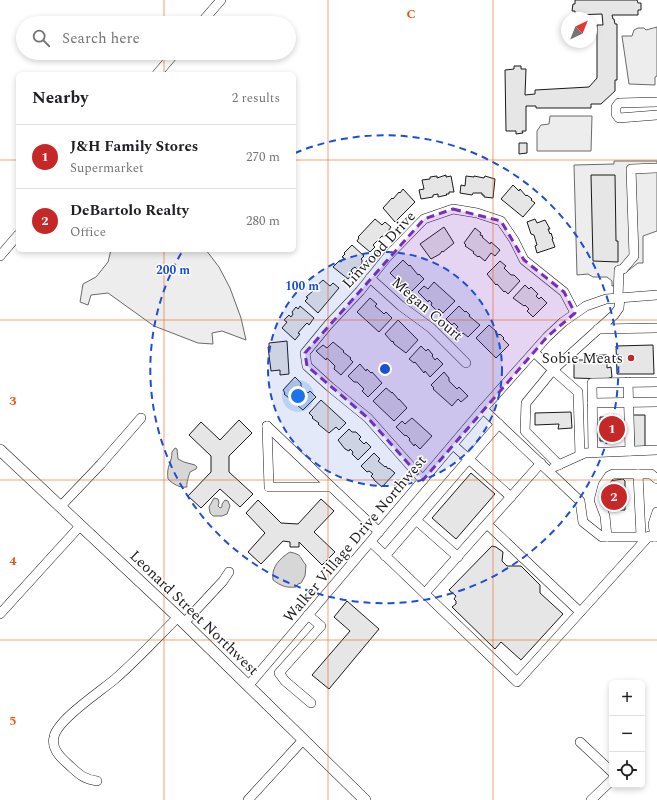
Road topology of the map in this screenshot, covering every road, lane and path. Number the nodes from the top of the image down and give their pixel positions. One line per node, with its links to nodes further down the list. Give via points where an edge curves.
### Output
1 (221, 0): 2 (street)
2 (207, 16)
3 (169, 60): 4 (street)
4 (159, 72)
5 (654, 102): 6 (street); 6 (street, via 619,103 616,114 620,118)
6 (655, 115)
7 (657, 168): 12 (street, via 631,169 634,256 623,269 618,270)
8 (16, 237): 9 (street)
9 (0, 256)
10 (370, 278): 13 (street, Linwood Drive, via 424,219 453,209 477,213 501,221 524,260 564,292); 17 (street, Megan Court, via 401,306 431,328); 39 (street, Linwood Drive, via 305,353 307,366 368,418)
11 (657, 295): 12 (street, Walker Village Drive Northwest)
12 (619, 298): 13 (street, Walker Village Drive Northwest, via 606,299 586,306); 15 (street, via 619,308)
13 (575, 314): 16 (street, Walker Village Drive Northwest, via 563,322)
14 (657, 328): 15 (street)
15 (598, 329): 18 (street)
16 (534, 352): 18 (street); 24 (street, Walker Village Drive Northwest)
17 (466, 362)
18 (553, 370): 32 (street, via 578,392); 35 (street, via 526,403 525,431)
19 (628, 382): 20 (street); 22 (street, via 592,383); 23 (street)
20 (657, 382)
21 (657, 402): 23 (street)
22 (592, 403): 23 (street); 31 (street)
23 (628, 403): 30 (street)
24 (483, 409): 26 (street); 27 (street, Walker Village Drive Northwest)
25 (141, 418): 42 (street)
26 (499, 424): 33 (street); 34 (street)
27 (453, 445): 33 (street); 39 (street, Walker Village Drive Northwest)
28 (0, 450): 42 (main road, Leonard Street Northwest)
29 (657, 450): 30 (street)
30 (630, 451): 31 (street)
31 (594, 452): 32 (street)
32 (580, 455): 35 (street)
33 (469, 459): 41 (street); 44 (street)
34 (541, 463): 36 (street); 41 (street)
35 (559, 465): 36 (street)
36 (548, 470): 49 (street, via 580,501 583,522 602,537)
37 (638, 474): 38 (street, via 651,474); 48 (street); 49 (street, via 613,474 603,485 599,500 605,516)
38 (657, 478)
39 (423, 480): 47 (street, Walker Village Drive Northwest)
40 (329, 487): 40 (street, via 278,437 267,426 269,487); 47 (street)
41 (511, 497): 45 (street)
42 (60, 507): 46 (main road, Leonard Street Northwest)
43 (657, 512): 48 (street)
44 (416, 520): 51 (street); 52 (street)
45 (487, 524): 52 (street); 55 (street)
46 (80, 526): 56 (street); 58 (main road, Leonard Street Northwest)
47 (379, 532): 50 (street, Walker Village Drive Northwest)
48 (651, 536): 49 (street); 55 (street)
49 (606, 537)
50 (370, 542): 51 (street); 57 (street, Walker Village Drive Northwest)
51 (385, 556): 54 (street)
52 (458, 557): 54 (street)
53 (229, 572): 58 (street, via 223,581)
54 (426, 593): 55 (street, via 517,682)
55 (580, 612)
56 (0, 614)
57 (308, 615): 59 (street, Walker Village Drive Northwest); 60 (street, via 321,626 279,672 285,681)
58 (181, 620): 59 (main road, Leonard Street Northwest); 64 (street, via 114,680 80,706 56,732 53,743 59,756 87,780)
59 (248, 686): 61 (main road, Leonard Street Northwest)
60 (311, 703)
61 (303, 740): 66 (street); 67 (main road, Leonard Street Northwest)
62 (580, 742): 63 (street)
63 (609, 769)
64 (97, 781)
65 (609, 783): 68 (street)
66 (248, 800)
67 (365, 800)
68 (591, 800)

